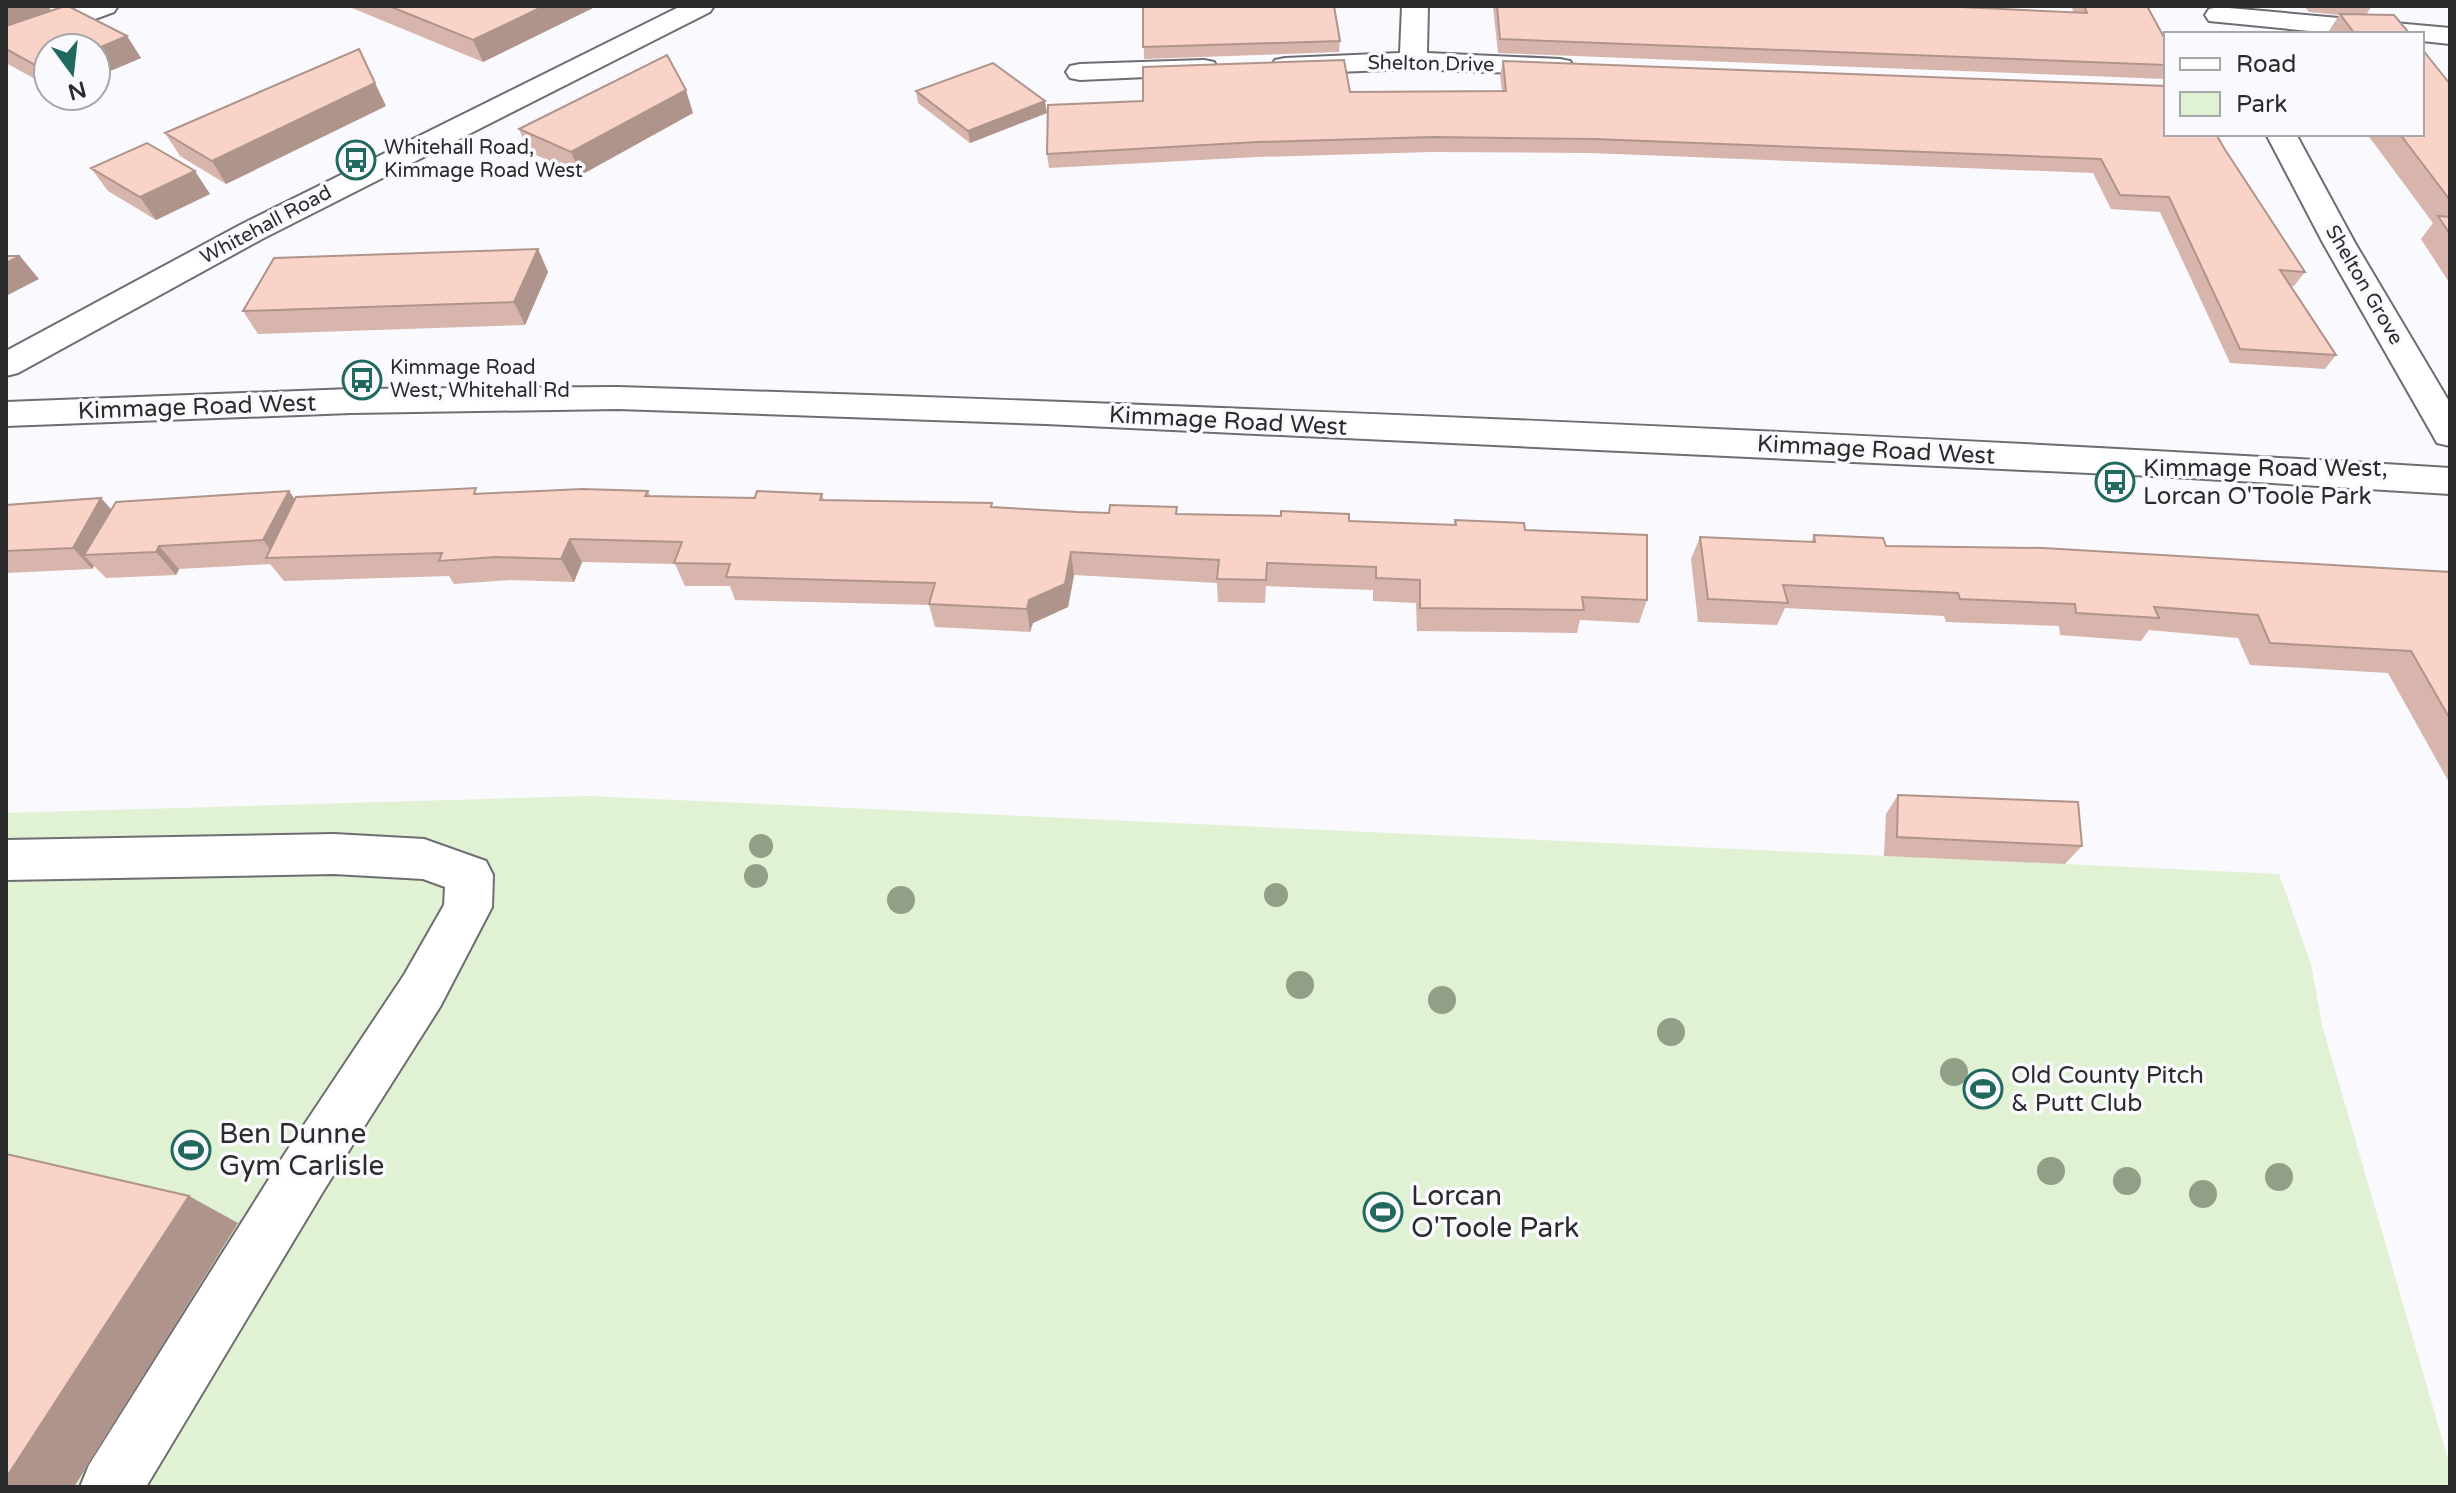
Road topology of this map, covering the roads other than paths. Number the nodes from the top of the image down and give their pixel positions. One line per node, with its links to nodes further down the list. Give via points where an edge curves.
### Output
1 (105, 6): 8 (street)
2 (701, 6): 15 (street, Whitehall Road, via 251,232)
3 (1415, 6): 9 (street)
4 (2220, 18): 5 (street)
5 (2399, 32)
6 (2424, 34): 7 (street)
7 (2450, 36)
8 (6, 44)
9 (1413, 61): 10 (street, Shelton Drive); 12 (street, Shelton Drive)
10 (1254, 67)
11 (1223, 68): 13 (street)
12 (1585, 68)
13 (1080, 72)
14 (2282, 136): 17 (street, Shelton Grove)
15 (6, 365)
16 (6, 414): 18 (street, Kimmage Road West, via 618,398 1078,414)
17 (2450, 434)
18 (2450, 481)
19 (6, 860): 20 (street, via 334,854 424,859 469,875 468,907 422,991)
20 (111, 1487)

